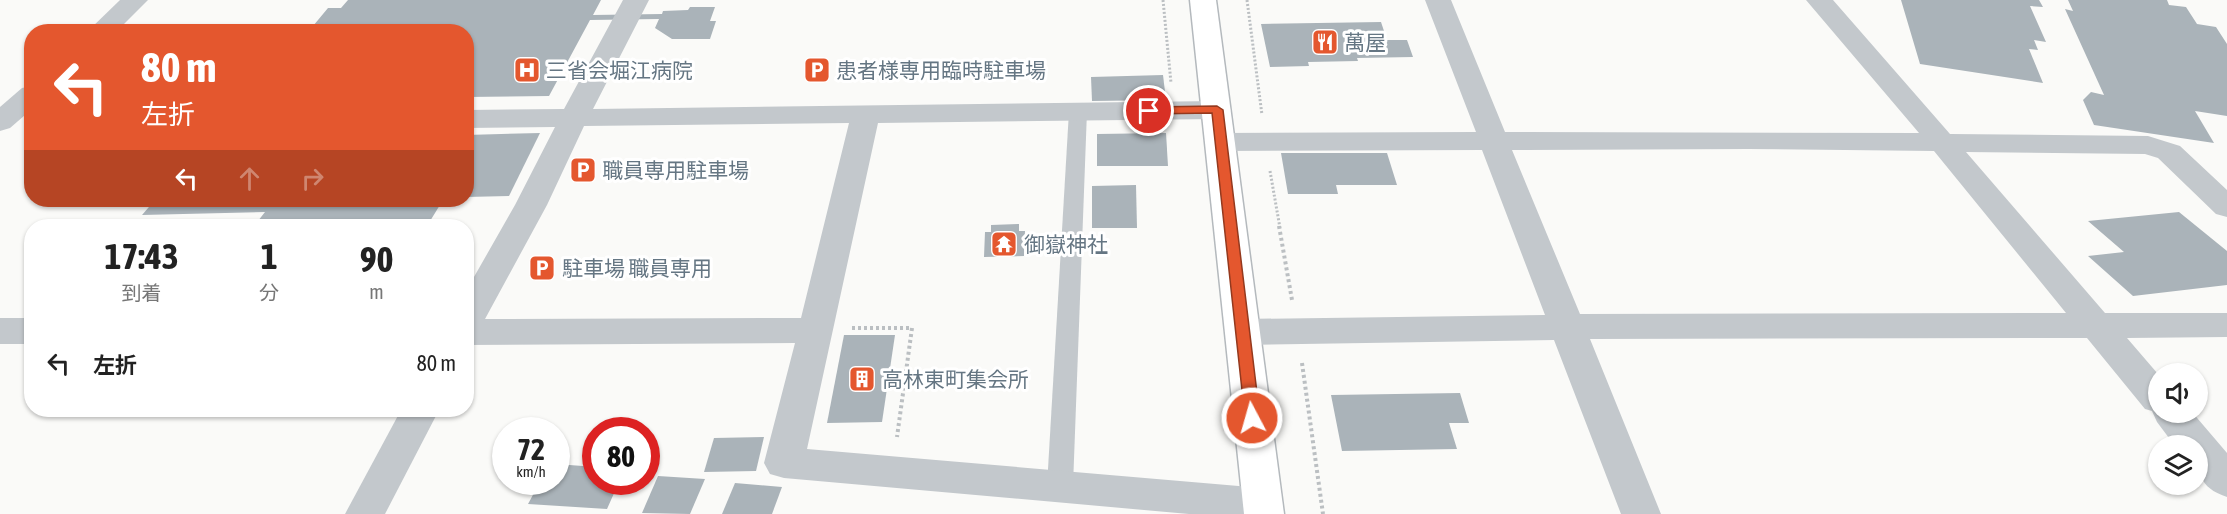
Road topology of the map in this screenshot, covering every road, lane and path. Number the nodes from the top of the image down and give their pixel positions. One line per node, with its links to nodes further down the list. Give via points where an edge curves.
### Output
1 (135, 0): 8 (street)
2 (636, 0): 15 (street)
3 (1163, 0): 9 (path)
4 (1203, 0): 11 (highway)
5 (1247, 0): 14 (path)
6 (1438, 0): 19 (street)
7 (1819, 0): 20 (street)
8 (109, 24)
9 (1171, 86)
10 (24, 102): 17 (street)
11 (1217, 110): 12 (street); 21 (highway)
12 (1078, 111): 13 (street); 39 (lane)
13 (866, 114): 15 (street); 27 (street)
14 (1262, 116)
15 (574, 117): 16 (street); 23 (street)
16 (474, 118)
17 (0, 124): 18 (street)
18 (24, 124)
19 (1493, 140): 20 (street); 21 (street); 26 (street)
20 (1941, 141): 22 (street, via 2148,145 2169,152); 24 (street)
21 (1221, 142): 31 (highway)
22 (2227, 207)
23 (474, 308)
24 (2096, 324): 25 (street); 26 (street); 32 (street)
25 (2227, 325)
26 (1567, 327): 31 (street); 42 (street)
27 (816, 330): 30 (street); 36 (path, via 912,328); 39 (street, via 784,463)
28 (0, 331): 29 (street)
29 (24, 331)
30 (474, 332)
31 (1243, 332): 40 (highway)
32 (2148, 387)
33 (416, 417): 41 (street)
34 (2179, 423): 35 (street)
35 (2188, 435)
36 (897, 439)
37 (2208, 459): 38 (street)
38 (2227, 481)
39 (1060, 486): 40 (street)
40 (1263, 509)
41 (365, 514)
42 (1641, 514)

